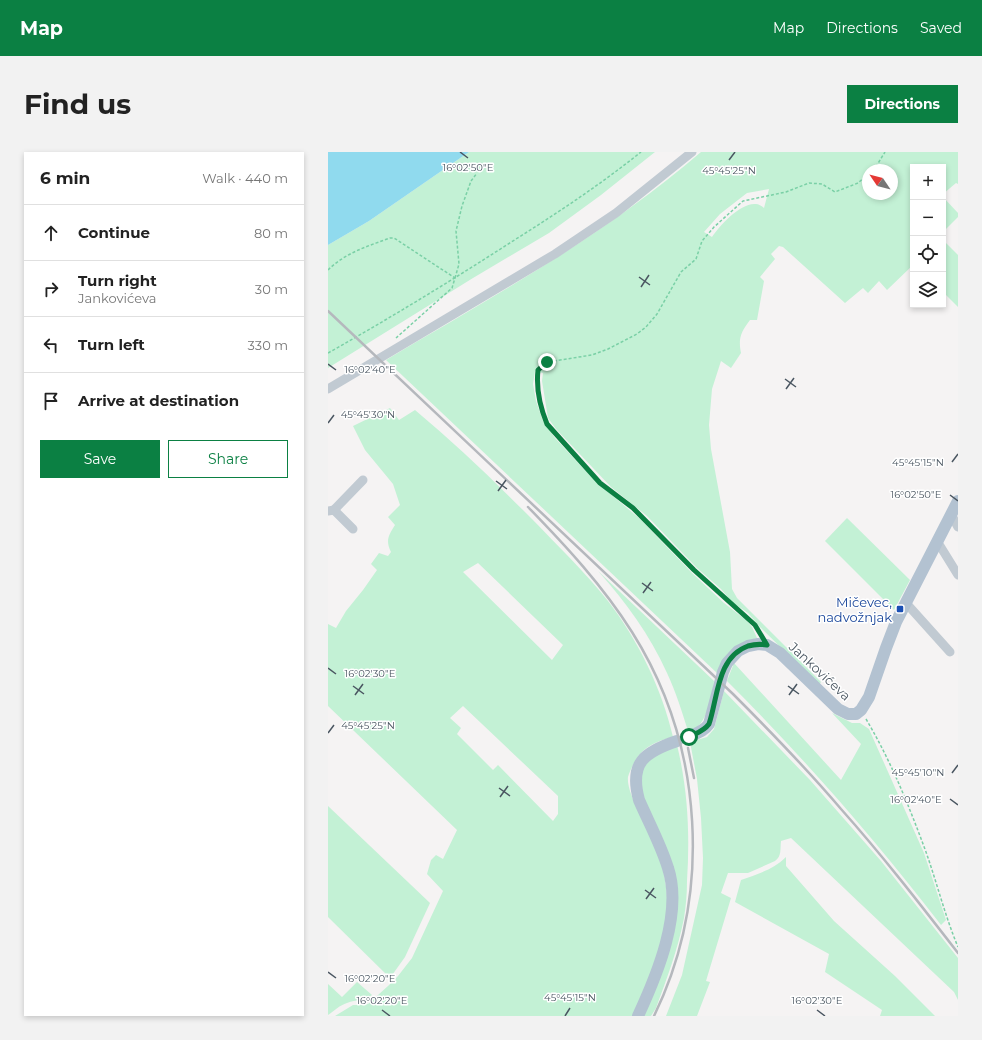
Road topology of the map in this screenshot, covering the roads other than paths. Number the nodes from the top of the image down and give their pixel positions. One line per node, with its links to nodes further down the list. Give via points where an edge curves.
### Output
1 (692, 152): 2 (street, via 616,213 556,254)
2 (328, 389)
3 (363, 480): 5 (street)
4 (958, 501): 6 (main road)
5 (331, 511): 8 (street)
6 (951, 514): 7 (street); 9 (main road)
7 (958, 527)
8 (353, 529)
9 (937, 541): 10 (street); 11 (main road)
10 (958, 575)
11 (906, 603): 12 (street); 13 (main road, Jankovićeva, via 886,648 870,697 857,713 851,715 838,709 780,653 767,645 753,645 738,651 731,658 723,672 709,724 701,732)
12 (950, 652)
13 (689, 737)
14 (677, 741): 15 (main road, via 646,756 639,765 636,779 639,800 668,869 672,893 666,942)
15 (638, 1016)

